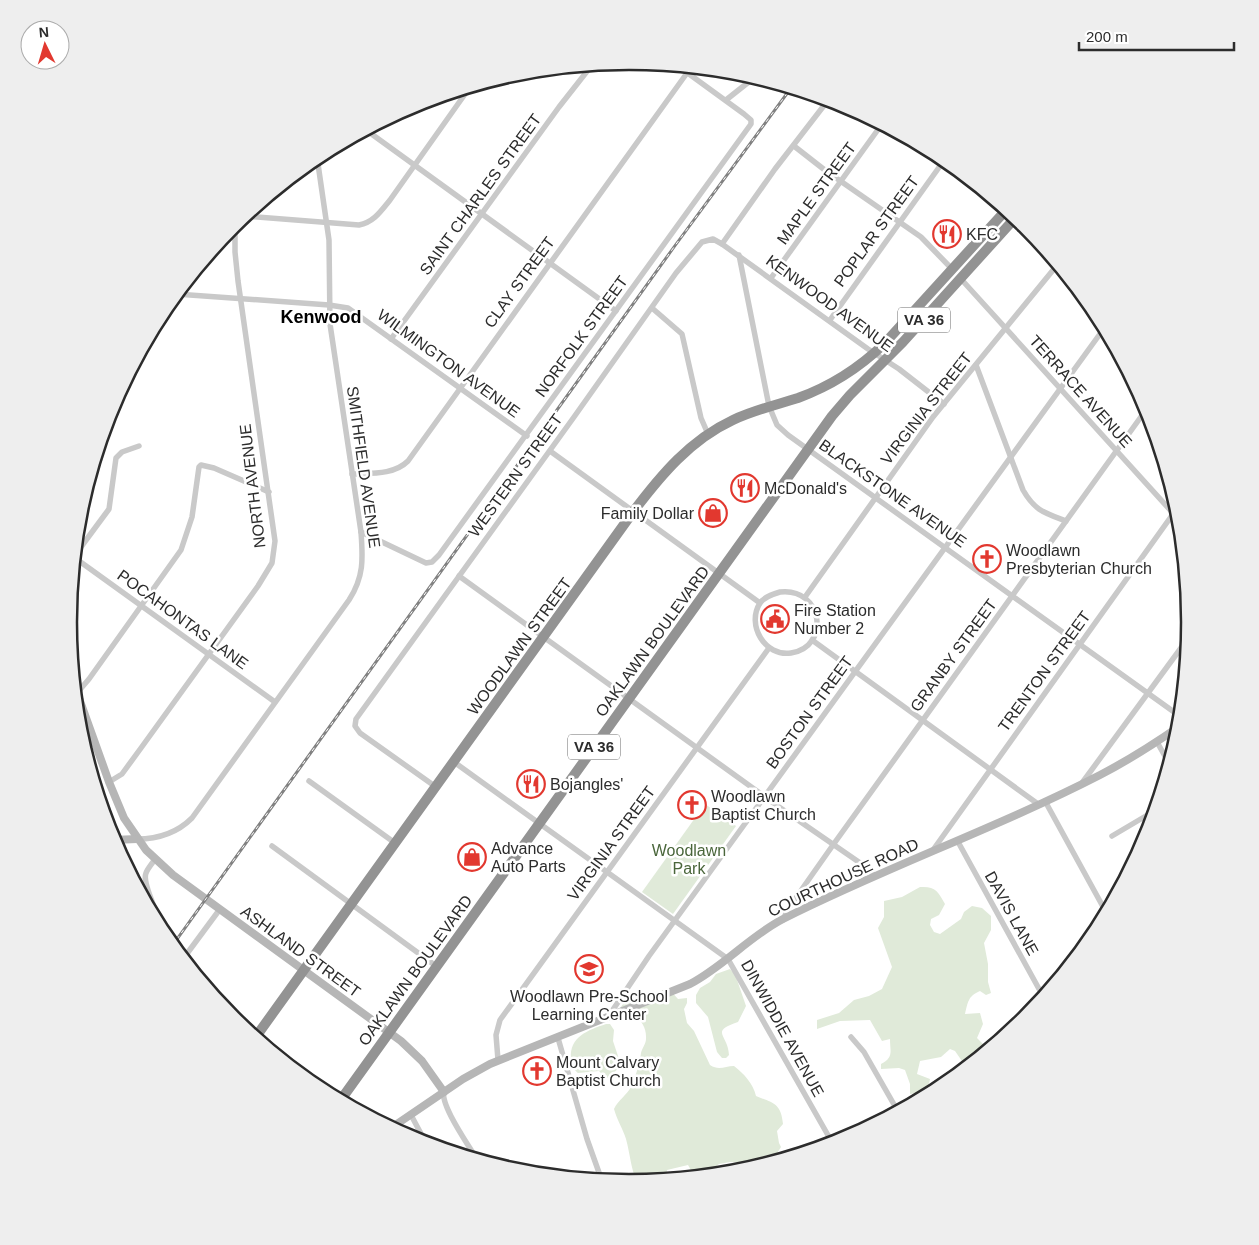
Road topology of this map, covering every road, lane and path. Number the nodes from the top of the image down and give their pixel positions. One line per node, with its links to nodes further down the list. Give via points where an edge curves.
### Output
1 (587, 72): 15 (street, SAINT CHARLES STREET)
2 (686, 73): 24 (street, CLAY STREET)
3 (689, 74): 6 (street)
4 (746, 83): 6 (street)
5 (464, 96): 12 (street)
6 (726, 100): 33 (street, NORFOLK STREET, via 751,122)
7 (824, 106): 10 (street)
8 (878, 129): 14 (street, MAPLE STREET)
9 (372, 134): 12 (street)
10 (794, 146): 14 (street); 22 (street)
11 (318, 166): 18 (street, SMITHFIELD AVENUE)
12 (414, 166): 15 (street); 18 (street, via 373,219 359,225)
13 (940, 166): 19 (street, POPLAR STREET)
14 (842, 182): 19 (street); 27 (street, MAPLE STREET)
15 (482, 214): 24 (street); 37 (street, SAINT CHARLES STREET)
16 (1001, 214): 25 (highway, VA 36)
17 (255, 217): 18 (street)
18 (327, 222): 31 (street, SMITHFIELD AVENUE)
19 (900, 222): 25 (street, via 930,245); 34 (street, POPLAR STREET)
20 (1011, 223): 28 (highway, VA 36)
21 (235, 236): 30 (street, NORTH AVENUE)
22 (722, 244): 23 (street, KENWOOD AVENUE); 32 (street, WESTERN STREET, via 709,238 698,245)
23 (739, 255): 27 (street, KENWOOD AVENUE); 44 (street, BLACKSTONE AVENUE)
24 (550, 263): 33 (street); 41 (street, CLAY STREET)
25 (952, 269): 38 (highway, VA 36)
26 (1054, 269): 35 (street, VIRGINIA STREET)
27 (771, 278): 34 (street, KENWOOD AVENUE)
28 (961, 279): 35 (street, TERRACE AVENUE); 39 (highway, VA 36)
29 (185, 295): 30 (street, WILMINGTON AVENUE)
30 (240, 299): 31 (street, WILMINGTON AVENUE); 54 (street, NORTH AVENUE)
31 (329, 305): 37 (street, WILMINGTON AVENUE, via 348,308); 53 (street, SMITHFIELD AVENUE)
32 (652, 308): 46 (street, via 682,334 701,418); 51 (street, WESTERN STREET)
33 (616, 312): 47 (street, NORFOLK STREET)
34 (830, 320): 38 (street, KENWOOD AVENUE)
35 (1005, 328): 40 (street, VIRGINIA STREET); 42 (street, TERRACE AVENUE)
36 (1100, 333): 42 (street, BOSTON STREET)
37 (391, 339): 41 (street, WILMINGTON AVENUE)
38 (875, 353): 39 (street, KENWOOD AVENUE); 44 (highway, WOODLAWN STREET / VA 36, via 827,385)
39 (886, 360): 43 (street, KENWOOD AVENUE); 49 (highway, OAKLAWN BOULEVARD / VA 36, via 850,395)
40 (976, 364): 43 (street, VIRGINIA STREET); 52 (street)
41 (460, 388): 47 (street, WILMINGTON AVENUE); 53 (street, CLAY STREET, via 404,464 393,470)
42 (1060, 389): 50 (street, TERRACE AVENUE); 52 (street, BOSTON STREET)
43 (944, 404): 55 (street, VIRGINIA STREET)
44 (769, 406): 46 (highway, WOODLAWN STREET / VA 36); 49 (street, BLACKSTONE AVENUE, via 777,425)
45 (1142, 415): 50 (street, GRANBY STREET)
46 (708, 434): 57 (highway, WOODLAWN STREET / VA 36, via 667,469)
47 (527, 436): 60 (street, NORFOLK STREET, via 439,555 429,563)
48 (139, 446): 61 (street, via 122,452 116,458 111,501 106,515)
49 (808, 450): 55 (street, BLACKSTONE AVENUE); 64 (highway, OAKLAWN BOULEVARD / VA 36)
50 (1116, 450): 56 (street, TERRACE AVENUE); 59 (street, GRANBY STREET)
51 (550, 451): 57 (street); 65 (street, WESTERN STREET)
52 (1011, 456): 59 (street, via 1023,490 1033,506); 62 (street, BOSTON STREET)
53 (352, 474): 60 (street, SMITHFIELD AVENUE)
54 (268, 492): 69 (street, via 202,464 185,540); 75 (street, NORTH AVENUE, via 275,540 272,563)
55 (875, 498): 62 (street, BLACKSTONE AVENUE); 67 (street, VIRGINIA STREET)
56 (1170, 511)
57 (633, 512): 64 (street); 70 (highway, WOODLAWN STREET / VA 36)
58 (1171, 516): 72 (street, TRENTON STREET)
59 (1066, 521): 66 (street, GRANBY STREET)
60 (361, 532): 80 (street, SMITHFIELD AVENUE, via 362,572 354,591)
61 (83, 546)
62 (944, 547): 66 (street, BLACKSTONE AVENUE); 76 (street, BOSTON STREET)
63 (81, 560): 69 (street, POCAHONTAS LANE)
64 (718, 573): 68 (street); 79 (highway, OAKLAWN BOULEVARD / VA 36)
65 (459, 576): 70 (street); 93 (street, WESTERN STREET, via 355,723 356,730)
66 (1012, 596): 72 (street, BLACKSTONE AVENUE); 83 (street, GRANBY STREET)
67 (805, 597): 68 (street, via 780,592); 71 (street, via 814,607 817,619)
68 (760, 603): 73 (street, via 756,626 761,640)
69 (141, 606): 75 (street, POCAHONTAS LANE); 77 (street)
70 (544, 637): 79 (street); 88 (highway, WOODLAWN STREET / VA 36)
71 (812, 640): 73 (street, via 803,649 790,653); 76 (street)
72 (1080, 644): 78 (street, BLACKSTONE AVENUE); 89 (street, TRENTON STREET)
73 (769, 648): 86 (street, VIRGINIA STREET)
74 (1181, 648): 78 (street)
75 (208, 654): 80 (street, POCAHONTAS LANE); 91 (street, NORTH AVENUE, via 122,774)
76 (855, 672): 83 (street); 94 (street, BOSTON STREET)
77 (81, 686)
78 (1148, 693): 81 (street, BLACKSTONE AVENUE); 92 (street)
79 (629, 699): 86 (street); 97 (highway, OAKLAWN BOULEVARD / VA 36)
80 (275, 702): 99 (street, SMITHFIELD AVENUE, via 186,824 164,836)
81 (1174, 712)
82 (86, 717): 91 (street, ASHLAND STREET)
83 (923, 721): 89 (street); 103 (street, GRANBY STREET)
84 (1170, 733): 85 (street, COURTHOUSE ROAD)
85 (1157, 742): 87 (street); 92 (street, COURTHOUSE ROAD)
86 (697, 748): 94 (street); 107 (street, VIRGINIA STREET)
87 (1165, 756)
88 (454, 762): 93 (highway, WOODLAWN STREET / VA 36); 97 (street, DINWIDDIE AVENUE)
89 (990, 769): 95 (street); 105 (street, TRENTON STREET)
90 (310, 781): 102 (street)
91 (109, 782): 99 (street, ASHLAND STREET)
92 (1081, 784): 95 (street, COURTHOUSE ROAD)
93 (436, 787): 102 (highway, WOODLAWN STREET / VA 36)
94 (764, 797): 103 (street); 113 (street, BOSTON STREET)
95 (1042, 802): 101 (street, COURTHOUSE ROAD); 111 (street)
96 (1147, 815): 98 (street)
97 (539, 823): 107 (street, DINWIDDIE AVENUE); 117 (highway, OAKLAWN BOULEVARD / VA 36)
98 (1112, 836)
99 (137, 839): 100 (street); 106 (street, ASHLAND STREET)
100 (122, 840)
101 (957, 840): 105 (street, COURTHOUSE ROAD); 119 (street, DAVIS LANE)
102 (395, 843): 110 (highway, WOODLAWN STREET / VA 36)
103 (833, 845): 108 (street); 114 (street, GRANBY STREET)
104 (272, 846): 110 (street)
105 (933, 850): 108 (street, COURTHOUSE ROAD)
106 (155, 859): 109 (street, via 145,876); 112 (street, ASHLAND STREET)
107 (607, 872): 113 (street, DINWIDDIE AVENUE); 125 (street, VIRGINIA STREET, via 500,1020 496,1035)
108 (875, 876): 114 (street, COURTHOUSE ROAD)
109 (153, 902)
110 (351, 904): 117 (street); 118 (highway, WOODLAWN STREET / VA 36)
111 (1103, 907)
112 (220, 909): 115 (street); 118 (street, ASHLAND STREET)
113 (675, 920): 116 (street, DINWIDDIE AVENUE); 120 (street, BOSTON STREET)
114 (783, 920): 116 (street, COURTHOUSE ROAD)
115 (187, 953)
116 (728, 959): 120 (street, COURTHOUSE ROAD, via 690,984); 132 (street, DINWIDDIE AVENUE)
117 (436, 966): 122 (highway, OAKLAWN BOULEVARD / VA 36)
118 (303, 971): 121 (highway, WOODLAWN STREET / VA 36); 122 (street, ASHLAND STREET)
119 (1041, 992)
120 (608, 1018): 124 (street, COURTHOUSE ROAD)
121 (259, 1032)
122 (389, 1032): 126 (street, ASHLAND STREET, via 418,1056); 127 (highway, OAKLAWN BOULEVARD / VA 36)
123 (851, 1037): 128 (street, via 864,1052)
124 (558, 1038): 125 (street, COURTHOUSE ROAD); 134 (street)
125 (498, 1060): 126 (street, COURTHOUSE ROAD)
126 (444, 1092): 129 (street, COURTHOUSE ROAD); 133 (street, via 443,1099)
127 (344, 1095)
128 (895, 1107)
129 (411, 1115): 130 (street, COURTHOUSE ROAD); 131 (street)
130 (398, 1124)
131 (421, 1134)
132 (826, 1139)
133 (473, 1152)
134 (600, 1174)

